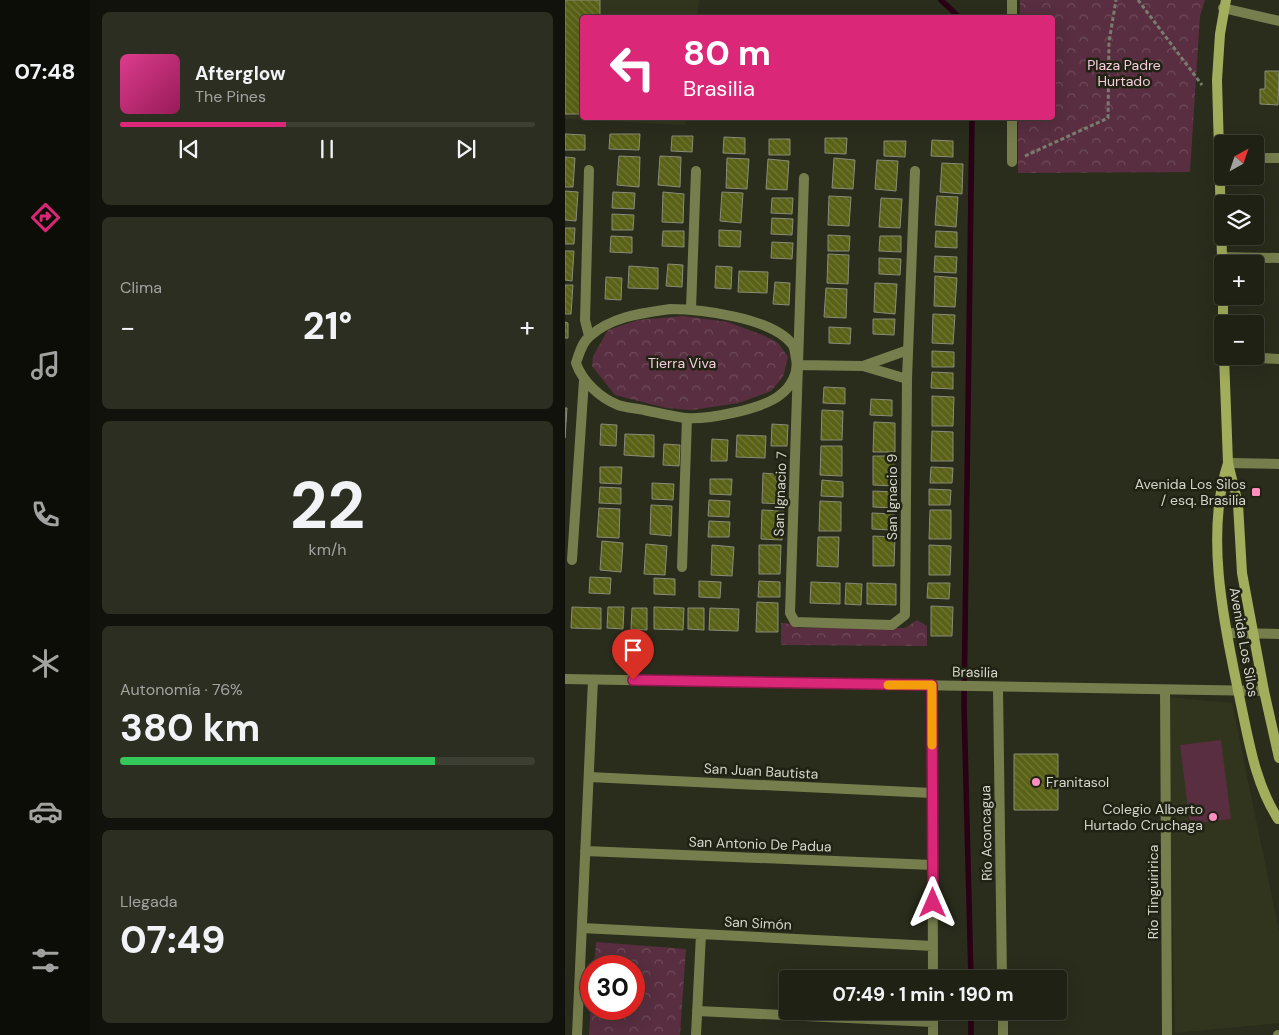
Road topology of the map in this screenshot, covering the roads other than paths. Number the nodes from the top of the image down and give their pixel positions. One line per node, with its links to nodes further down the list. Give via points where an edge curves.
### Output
1 (1012, 0): 3 (street)
2 (1224, 4): 4 (street); 6 (main road, via 1218,54)
3 (1012, 15)
4 (1279, 20)
5 (1012, 120): 9 (street)
6 (1220, 135)
7 (1264, 158): 8 (street)
8 (1279, 158)
9 (1012, 162)
10 (589, 170): 19 (street, via 585,320)
11 (695, 171): 18 (street)
12 (915, 171): 20 (street, San Ignacio 9)
13 (804, 178): 25 (street, San Ignacio 7)
14 (1221, 185): 15 (main road)
15 (1221, 255)
16 (1264, 258): 17 (street)
17 (1279, 258)
18 (691, 309): 19 (street, via 636,314 619,319); 25 (street, via 741,318 771,329 793,346)
19 (589, 336): 24 (street)
20 (908, 350): 27 (street); 29 (street, San Ignacio 9)
21 (1264, 358): 22 (street)
22 (1279, 359)
23 (565, 363): 24 (street)
24 (576, 363): 28 (street)
25 (797, 365): 27 (street); 30 (street, via 790,385 767,402 731,413); 35 (street, San Ignacio 7, via 790,613 795,622 892,625)
26 (1224, 365): 31 (main road, Avenida Los Silos)
27 (863, 366): 29 (street)
28 (584, 380): 30 (street, via 618,405); 33 (street)
29 (907, 380): 35 (street, San Ignacio 9)
30 (687, 418): 34 (street)
31 (1228, 463): 32 (street); 36 (main road, Avenida Los Silos, via 1217,517); 37 (main road, Avenida Los Silos, via 1238,504 1243,573)
32 (1279, 464)
33 (571, 560)
34 (682, 568)
35 (905, 615)
36 (1227, 633): 37 (street); 44 (main road, Avenida Los Silos)
37 (1254, 634): 38 (street); 45 (main road, Avenida Los Silos)
38 (1279, 634)
39 (565, 679): 40 (street, Brasilia)
40 (593, 680): 41 (street, Brasilia); 47 (street)
41 (932, 685): 42 (street, Brasilia); 48 (street)
42 (998, 687): 43 (street, Brasilia); 56 (street, Río Aconcagua)
43 (1165, 690): 44 (street, Brasilia); 65 (street, Río Tinguiririca)
44 (1239, 691): 45 (street, Brasilia); 49 (main road, Avenida Los Silos, via 1257,777 1269,806)
45 (1265, 691): 46 (main road, Avenida Los Silos)
46 (1279, 758)
47 (589, 776): 48 (street, San Juan Bautista); 50 (street)
48 (933, 793): 51 (street)
49 (1279, 818)
50 (585, 851): 51 (street, San Antonio De Padua); 52 (street)
51 (933, 865): 54 (street)
52 (582, 928): 53 (street, San Simón); 61 (street)
53 (701, 934): 54 (street, San Simón); 57 (street)
54 (933, 946): 55 (street)
55 (933, 970)
56 (1002, 970)
57 (697, 1011): 58 (street); 62 (street)
58 (779, 1013)
59 (933, 1020): 63 (street)
60 (1003, 1020): 64 (street)
61 (577, 1035)
62 (696, 1035)
63 (933, 1035)
64 (1003, 1035)
65 (1167, 1035)

